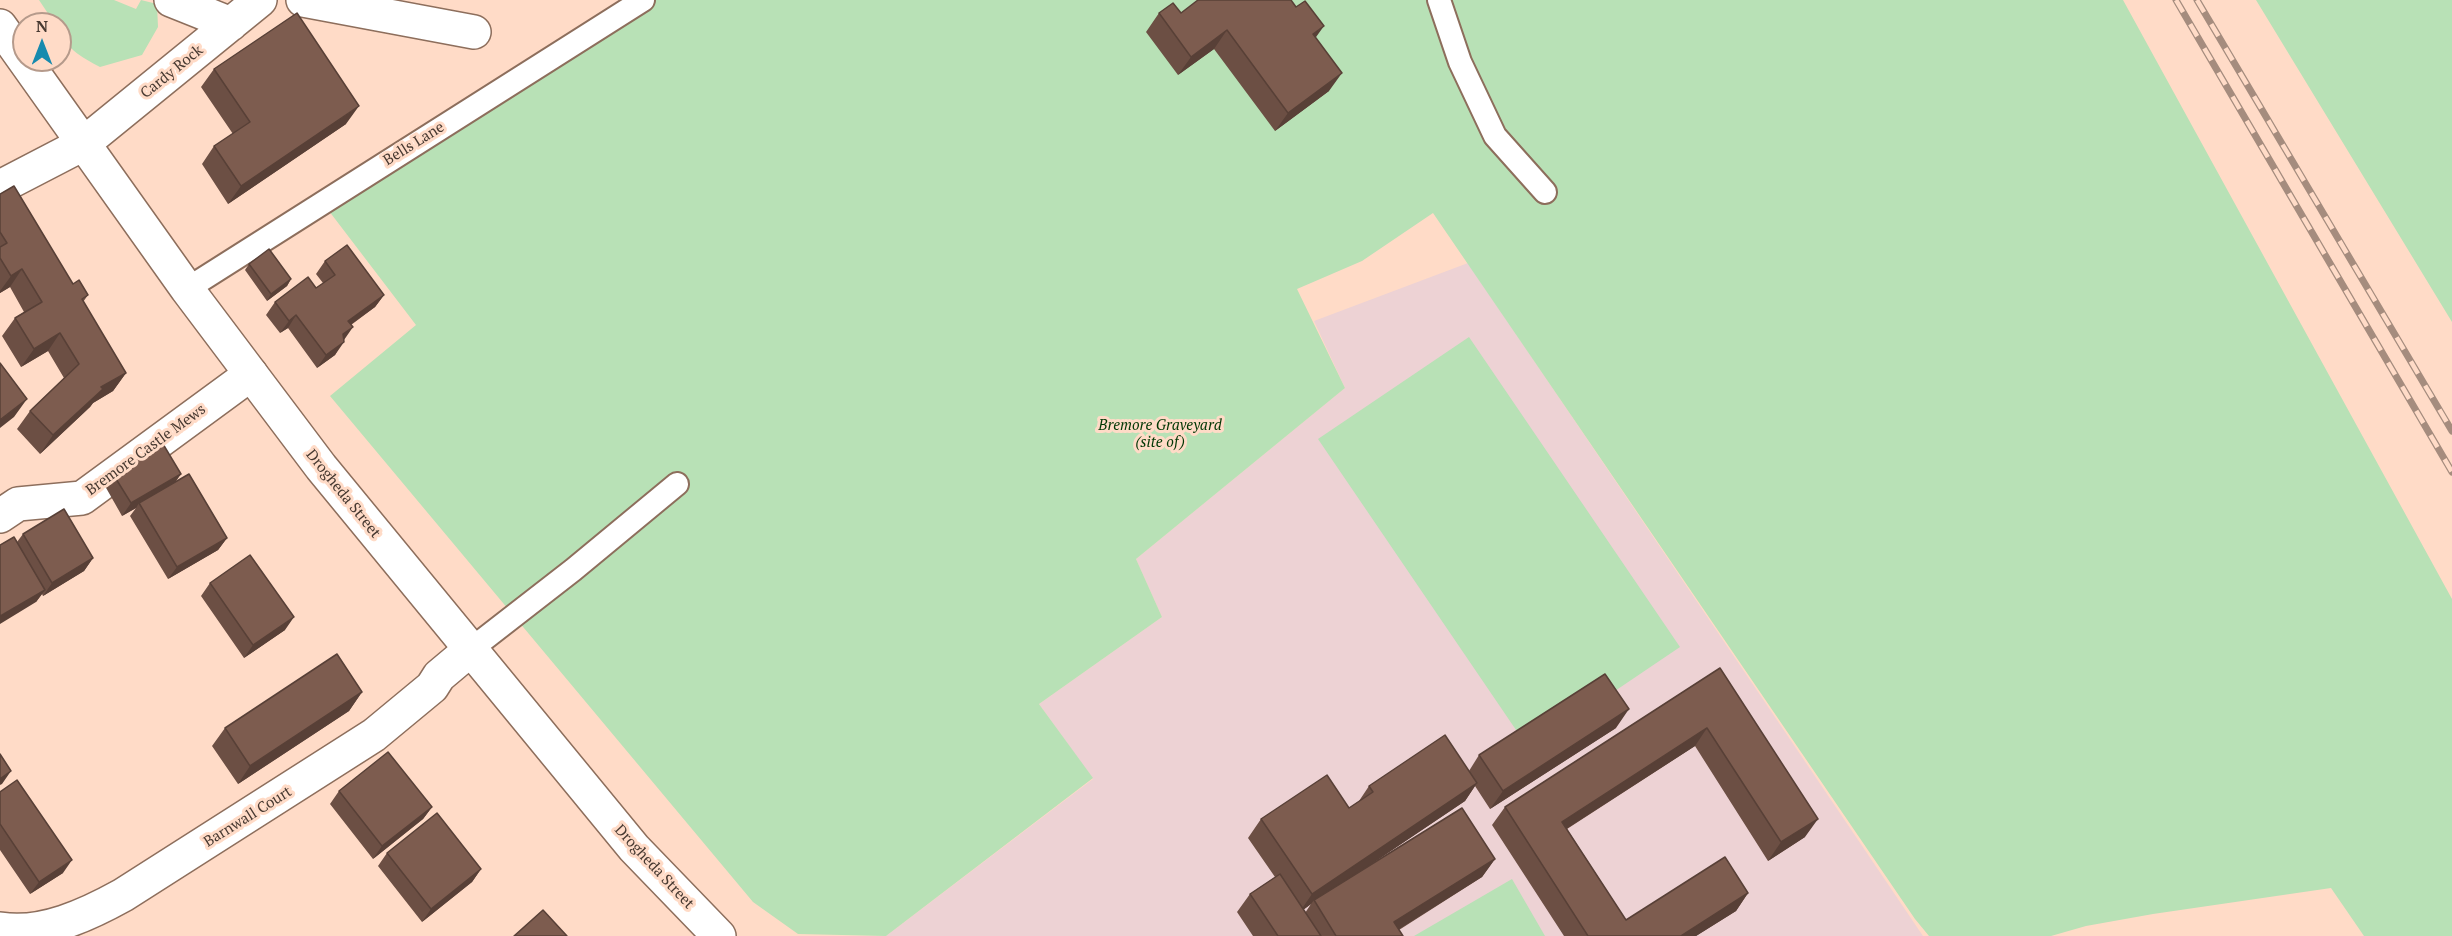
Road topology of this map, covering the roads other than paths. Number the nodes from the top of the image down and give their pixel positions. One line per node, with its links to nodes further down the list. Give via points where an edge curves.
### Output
1 (171, 0): 6 (street)
2 (261, 0): 6 (street, Cardy Rock)
3 (303, 0): 8 (street)
4 (643, 0): 12 (lane, Bells Lane)
5 (1439, 0): 11 (lane, via 1460,62 1496,136)
6 (231, 24): 9 (street, Cardy Rock)
7 (0, 26): 9 (street, Drogheda Street)
8 (474, 32)
9 (83, 144): 10 (street, Cardy Rock); 12 (street, Drogheda Street)
10 (0, 187)
11 (1545, 192)
12 (187, 289): 13 (street, Drogheda Street)
13 (250, 374): 15 (street, Bremore Castle Mews, via 82,498 18,504); 16 (street, Drogheda Street)
14 (677, 484): 16 (lane)
15 (0, 516)
16 (470, 650): 17 (street, Barnwall Court, via 374,735 123,895 43,934 11,934); 18 (street, Drogheda Street, via 634,848)
17 (0, 929)
18 (719, 936)

